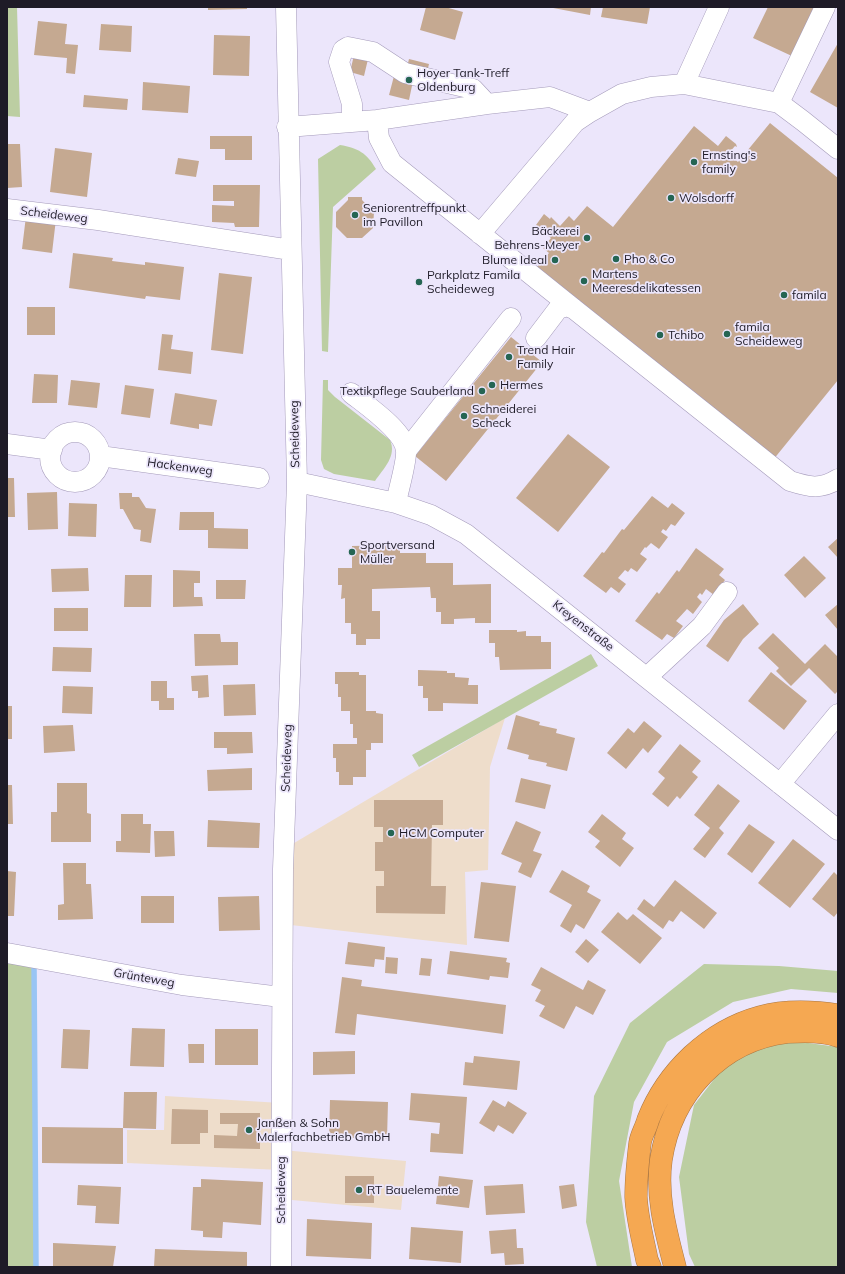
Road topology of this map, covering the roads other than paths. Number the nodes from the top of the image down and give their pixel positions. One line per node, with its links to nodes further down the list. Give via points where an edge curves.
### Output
1 (286, 7): 10 (street, Scheideweg)
2 (719, 7): 4 (street)
3 (825, 7): 6 (street)
4 (684, 84): 6 (street); 7 (street, via 650,87 622,94)
5 (487, 104): 7 (street, via 550,97); 8 (street); 9 (street, via 473,90 405,74 373,52 348,47 343,50 339,62 352,104)
6 (785, 108): 11 (street); 12 (street, via 800,133)
7 (590, 112): 14 (street, via 575,122)
8 (377, 120): 9 (street); 14 (street, via 379,138 392,163)
9 (352, 122): 10 (street)
10 (287, 127): 15 (street, Scheideweg)
11 (838, 149)
12 (838, 164)
13 (7, 209): 15 (street, Scheideweg)
14 (480, 234): 16 (street)
15 (291, 250): 26 (street, Scheideweg)
16 (574, 309): 18 (street, via 567,306 558,309); 25 (street, via 790,481 812,487 830,484)
17 (511, 318): 22 (street)
18 (536, 338)
19 (351, 393): 22 (street, via 390,425 401,438)
20 (7, 444): 21 (street)
21 (52, 450): 23 (street, via 55,443 67,434 83,433 95,442); 23 (street, via 52,467 60,476 72,482 81,482 89,478 99,465)
22 (406, 451): 27 (street)
23 (100, 456): 24 (street, Hackenweg)
24 (259, 478)
25 (838, 479)
26 (297, 482): 27 (street, Kreyenstraße); 34 (street, Scheideweg)
27 (396, 504): 29 (street, Kreyenstraße, via 431,515 466,534)
28 (727, 592): 29 (street, via 702,626)
29 (647, 677): 31 (street, Kreyenstraße)
30 (838, 714): 31 (street)
31 (780, 784): 32 (street, Kreyenstraße)
32 (838, 830)
33 (7, 953): 34 (street, Grünteweg, via 182,985)
34 (281, 997): 37 (street, Scheideweg)
35 (838, 1015): 38 (highway, via 794,1012 760,1017 728,1030 702,1047 673,1074 656,1101 640,1142 636,1198)
36 (838, 1036): 39 (highway, via 802,1031 770,1034 746,1042 723,1055 699,1077 679,1104 668,1130 661,1160 659,1190)
37 (281, 1267)
38 (650, 1267)
39 (675, 1267)

